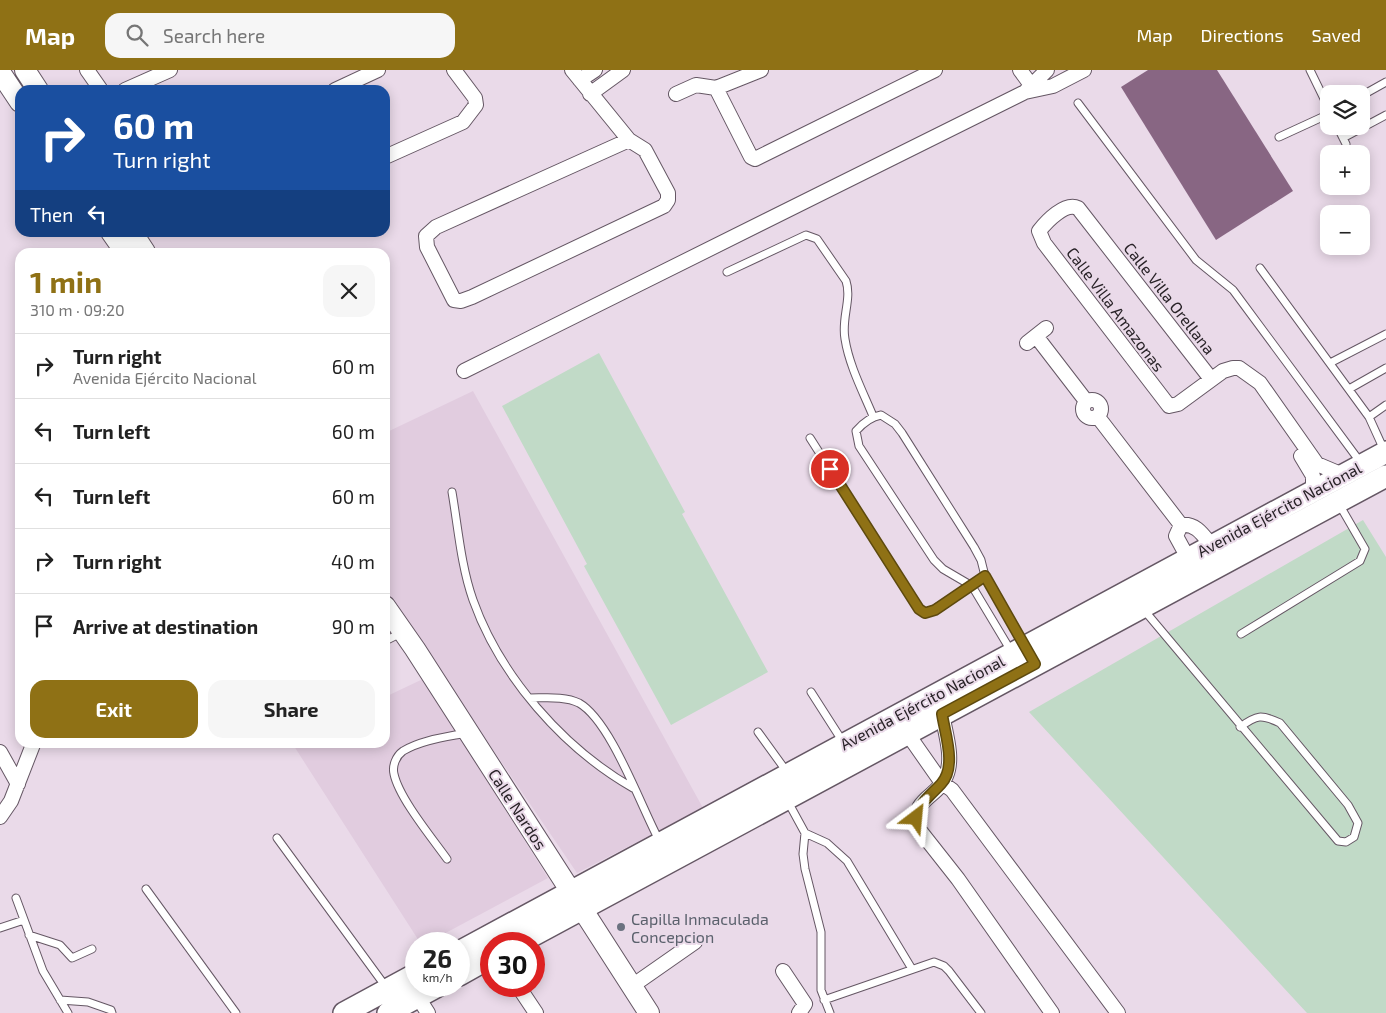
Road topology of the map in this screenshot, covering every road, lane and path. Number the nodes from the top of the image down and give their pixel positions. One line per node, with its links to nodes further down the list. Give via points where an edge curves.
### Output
1 (87, 70): 17 (street)
2 (170, 70): 18 (street)
3 (378, 70): 19 (street)
4 (454, 70): 34 (street, via 474,98 476,105 473,111 463,122)
5 (594, 70): 13 (street)
6 (624, 70): 24 (street)
7 (761, 70): 20 (street)
8 (935, 70): 20 (street, via 755,159 737,134)
9 (1020, 70): 21 (street)
10 (1084, 70): 21 (street, via 1053,86)
11 (1310, 70): 22 (lane)
12 (1042, 71): 21 (street)
13 (576, 75): 24 (street)
14 (13, 77): 16 (street)
15 (1386, 82): 23 (lane)
16 (28, 85)
17 (98, 85)
18 (136, 85)
19 (346, 85)
20 (716, 88): 25 (street, via 696,85)
21 (1028, 88): 46 (street)
22 (1320, 91)
23 (1370, 91)
24 (590, 94): 33 (street)
25 (676, 94)
26 (1078, 103): 54 (lane, via 1196,260 1233,290)
27 (1386, 115): 29 (lane)
28 (1320, 118): 32 (lane)
29 (1370, 125)
30 (1341, 135): 31 (lane, via 1344,141)
31 (1354, 135)
32 (1279, 137)
33 (629, 140): 33 (street, via 436,227 426,236 427,247 454,300 461,301 664,206 668,193 645,150)
34 (390, 155)
35 (1039, 231): 47 (street, Calle Villa Orellana, via 1065,208 1073,206 1083,213); 47 (street, Calle Villa Amazonas, via 1044,243 1169,406 1178,404)
36 (114, 237): 38 (street)
37 (135, 237): 39 (street)
38 (122, 248)
39 (142, 248)
40 (1260, 268): 44 (lane)
41 (727, 272): 50 (lane, via 806,235 817,238 846,281 844,339)
42 (1386, 334): 44 (lane)
43 (1036, 336): 61 (street, via 1086,401 1094,399 1100,403 1102,410 1098,417)
44 (1330, 363): 48 (lane)
45 (1386, 368): 48 (lane)
46 (464, 371)
47 (1211, 379): 55 (street, Calle Villa Orellana, via 1233,368 1244,371 1260,383 1271,405)
48 (1349, 389): 51 (lane)
49 (1386, 405): 51 (lane)
50 (873, 416): 64 (lane, via 888,418 902,433 974,547); 65 (lane, via 856,431 859,446 934,560)
51 (1369, 417): 53 (lane)
52 (810, 438): 65 (lane, via 919,609 930,612)
53 (1386, 452): 54 (main road, Avenida Ejército Nacional)
54 (1362, 465): 56 (main road, Avenida Ejército Nacional)
55 (1314, 467): 56 (street); 58 (street, Calle Villa Orellana)
56 (1343, 474): 58 (main road, Avenida Ejército Nacional)
57 (1386, 476): 60 (main road, Avenida Ejército Nacional)
58 (1313, 490): 62 (main road, Avenida Ejército Nacional)
59 (452, 492): 73 (lane, via 473,599 493,644)
60 (1338, 502): 66 (main road, Avenida Ejército Nacional); 69 (lane, via 1365,549 1360,561)
61 (1181, 525): 62 (street, via 1188,524 1198,529); 63 (street, via 1176,536)
62 (1211, 545): 63 (main road, Avenida Ejército Nacional)
63 (1188, 558): 71 (main road, Avenida Ejército Nacional)
64 (985, 576): 65 (lane); 71 (lane)
65 (972, 586): 71 (lane)
66 (1142, 607): 71 (main road, Avenida Ejército Nacional); 75 (lane)
67 (390, 613): 68 (street, Calle Nardos)
68 (403, 632): 70 (lane); 76 (street, Calle Nardos)
69 (1241, 634)
70 (390, 638)
71 (1024, 659): 74 (main road, Avenida Ejército Nacional); 81 (main road, Avenida Ejército Nacional)
72 (811, 692): 81 (lane)
73 (530, 698): 85 (lane, via 581,750 604,770); 85 (lane, via 571,700 587,708 620,756)
74 (942, 714): 78 (main road, Avenida Ejército Nacional); 82 (street, via 949,754 947,774)
75 (1240, 727): 75 (lane, via 1253,718 1265,716 1280,723 1348,805 1358,823 1354,837 1346,842 1338,841)
76 (469, 732): 90 (lane, via 416,744 402,752 394,762 393,774 400,790); 93 (street, Calle Nardos)
77 (758, 732): 84 (lane)
78 (907, 733): 81 (main road, Avenida Ejército Nacional); 82 (street)
79 (32, 748): 83 (street)
80 (0, 752): 83 (street)
81 (850, 752): 84 (main road, Avenida Ejército Nacional)
82 (942, 783): 120 (street, via 919,805 918,827); 121 (street, via 952,790)
83 (18, 784): 86 (street)
84 (790, 786): 87 (lane); 89 (main road, Avenida Ejército Nacional)
85 (633, 788): 89 (lane)
86 (0, 817)
87 (805, 833): 101 (lane, via 826,843 847,861); 108 (lane, via 804,862 821,932 820,976)
88 (277, 838): 105 (lane)
89 (666, 853): 93 (main road, Avenida Ejército Nacional)
90 (447, 859)
91 (146, 889): 112 (lane)
92 (16, 898): 94 (lane)
93 (577, 901): 96 (main road, Avenida Ejército Nacional); 97 (main road, Avenida Ejército Nacional); 104 (street, Calle Nardos)
94 (24, 920): 95 (lane); 98 (lane)
95 (0, 928)
96 (508, 932)
97 (534, 932)
98 (29, 935): 100 (lane, via 60,945 72,958); 107 (lane, via 43,971)
99 (695, 942): 104 (street)
100 (92, 949)
101 (912, 969): 108 (lane); 119 (lane, via 934,962 944,966)
102 (783, 971): 117 (street, via 805,1004)
103 (405, 981): 105 (main road)
104 (632, 986): 116 (street, Calle Nardos)
105 (388, 990): 113 (main road)
106 (525, 997): 115 (street)
107 (60, 1000): 110 (lane); 111 (lane, via 98,1004)
108 (824, 1000): 118 (lane)
109 (423, 1005): 114 (main road)
110 (68, 1013)
111 (112, 1013)
112 (236, 1013)
113 (344, 1013)
114 (388, 1013)
115 (536, 1013)
116 (649, 1013)
117 (799, 1013)
118 (830, 1013)
119 (981, 1013)
120 (1052, 1013)
121 (1118, 1013)

